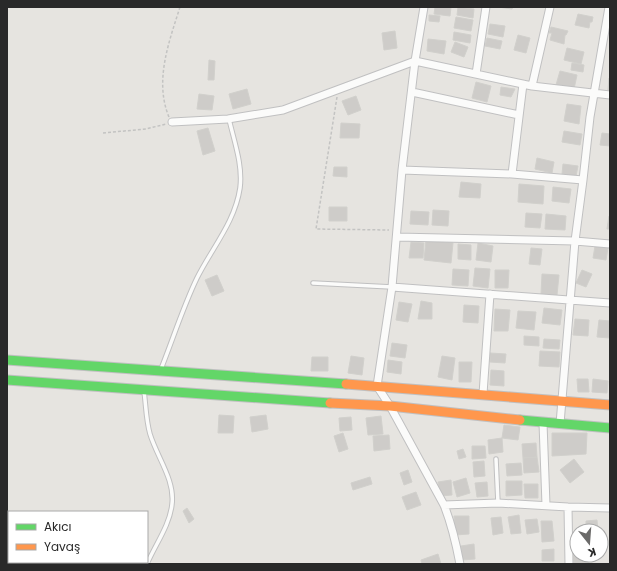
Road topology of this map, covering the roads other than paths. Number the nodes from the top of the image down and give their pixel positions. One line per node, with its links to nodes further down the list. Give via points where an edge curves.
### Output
1 (424, 7): 5 (street)
2 (486, 7): 6 (street)
3 (550, 7): 8 (street)
4 (609, 7): 10 (street)
5 (415, 61): 6 (street); 9 (street); 13 (street, via 282,110)
6 (476, 74): 7 (street)
7 (523, 84): 8 (street); 12 (street)
8 (532, 86): 10 (street)
9 (412, 92): 12 (street); 15 (street)
10 (593, 93): 11 (street); 17 (street)
11 (610, 95)
12 (519, 115): 16 (street)
13 (228, 119): 14 (street); 27 (lane, via 240,169 240,189 229,222 197,278)
14 (172, 122)
15 (402, 170): 16 (street); 18 (street)
16 (512, 174): 17 (street)
17 (584, 180): 19 (street)
18 (397, 234): 19 (street); 22 (street)
19 (575, 241): 20 (street); 24 (street)
20 (610, 244)
21 (313, 283): 22 (lane)
22 (392, 287): 23 (street); 29 (street)
23 (490, 294): 24 (street); 31 (street)
24 (571, 300): 25 (street); 32 (street)
25 (610, 303)
26 (7, 360): 27 (street)
27 (160, 372): 29 (street)
28 (7, 380): 30 (street)
29 (377, 386): 31 (street); 34 (street)
30 (144, 390): 34 (street); 44 (lane, via 150,433 172,493 170,514)
31 (483, 394): 32 (street)
32 (562, 400): 33 (street); 36 (street)
33 (610, 405)
34 (390, 406): 35 (street); 40 (street)
35 (543, 423): 36 (street); 41 (street)
36 (560, 424): 37 (street)
37 (610, 428)
38 (496, 459): 39 (lane)
39 (498, 503): 40 (street); 41 (street)
40 (444, 505): 45 (street, via 451,521)
41 (546, 505): 42 (street)
42 (568, 507): 43 (street); 46 (street)
43 (610, 508)
44 (148, 562)
45 (460, 564)
46 (569, 564)

